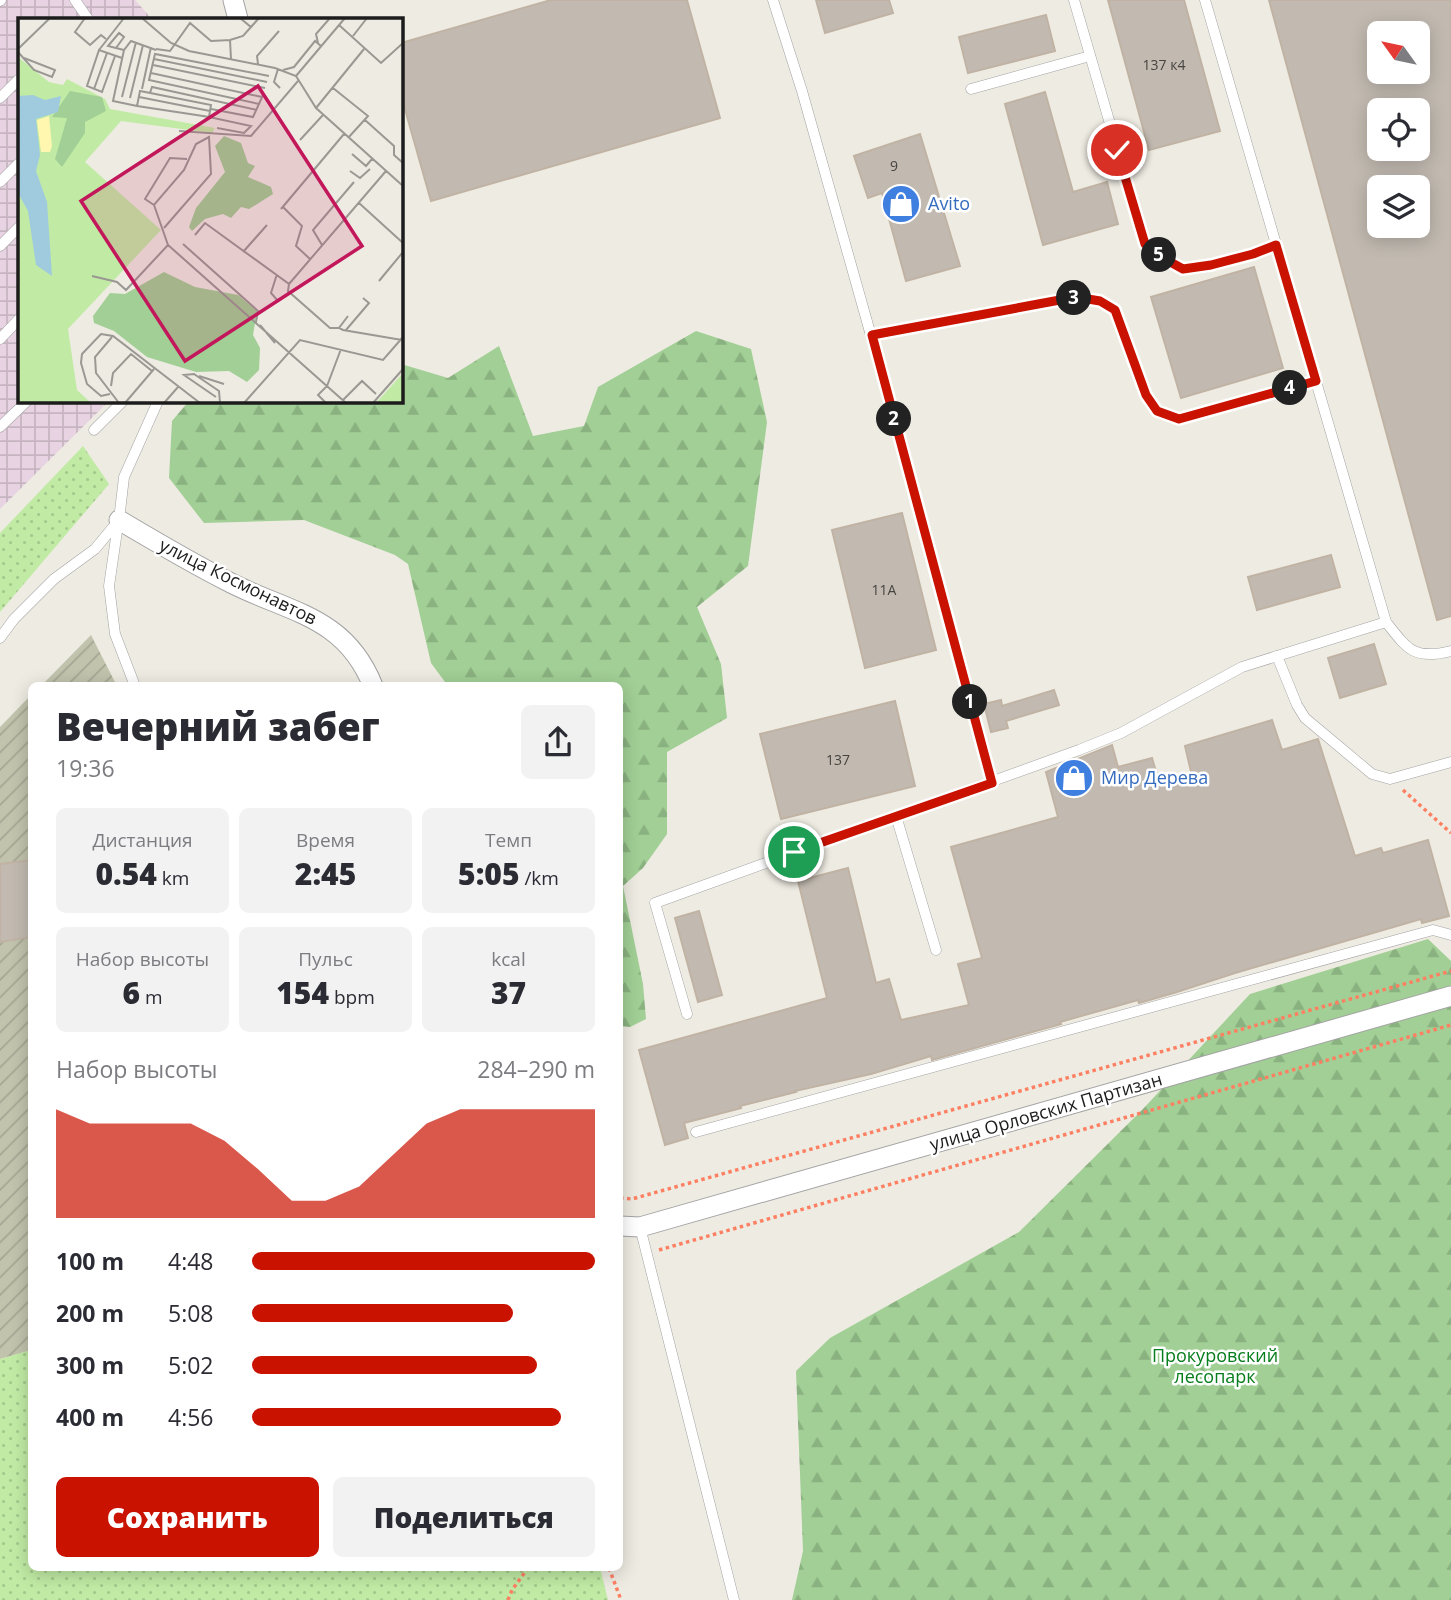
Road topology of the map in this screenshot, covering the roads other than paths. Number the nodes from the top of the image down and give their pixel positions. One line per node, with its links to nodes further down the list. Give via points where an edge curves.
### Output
1 (75, 0): 6 (lane)
2 (233, 0): 7 (street)
3 (773, 0): 18 (lane)
4 (1073, 0): 8 (lane)
5 (1205, 0): 15 (lane)
6 (83, 17)
7 (238, 18)
8 (1090, 56): 10 (lane); 15 (lane, via 1145,244 1183,269)
9 (18, 80): 11 (lane)
10 (971, 89)
11 (0, 98)
12 (18, 164): 13 (lane)
13 (0, 183)
14 (18, 228): 16 (lane)
15 (1276, 245): 21 (lane)
16 (0, 246)
17 (18, 320): 19 (lane)
18 (872, 335): 20 (lane); 21 (lane, via 1076,297 1100,301 1115,310 1146,395 1157,411 1179,419)
19 (0, 339)
20 (879, 364)
21 (1316, 381): 29 (lane)
22 (26, 402): 25 (lane)
23 (122, 402): 26 (lane)
24 (158, 402): 28 (lane, via 124,477)
25 (0, 427)
26 (94, 430)
27 (919, 513): 36 (lane)
28 (119, 520): 30 (lane, via 95,549 54,579); 33 (lane, via 109,586 115,634); 34 (street, улица Космонавтов, via 199,567 306,614 339,635 364,665)
29 (1386, 622): 31 (lane, via 1405,647 1430,656); 32 (lane)
30 (0, 638)
31 (1451, 651)
32 (1277, 656): 35 (lane, via 1305,718 1372,774 1390,779); 36 (lane, via 1242,667 1121,733)
33 (133, 682)
34 (371, 682)
35 (1451, 762)
36 (992, 783): 37 (lane)
37 (896, 816): 39 (lane); 41 (lane, via 655,903)
38 (1451, 935): 42 (lane, via 1433,930)
39 (936, 950)
40 (1451, 996): 44 (street, улица Орловских Партизан)
41 (687, 1014)
42 (696, 1132)
43 (623, 1226): 44 (street, улица Орловских Партизан)
44 (640, 1227): 45 (lane)
45 (734, 1600)

